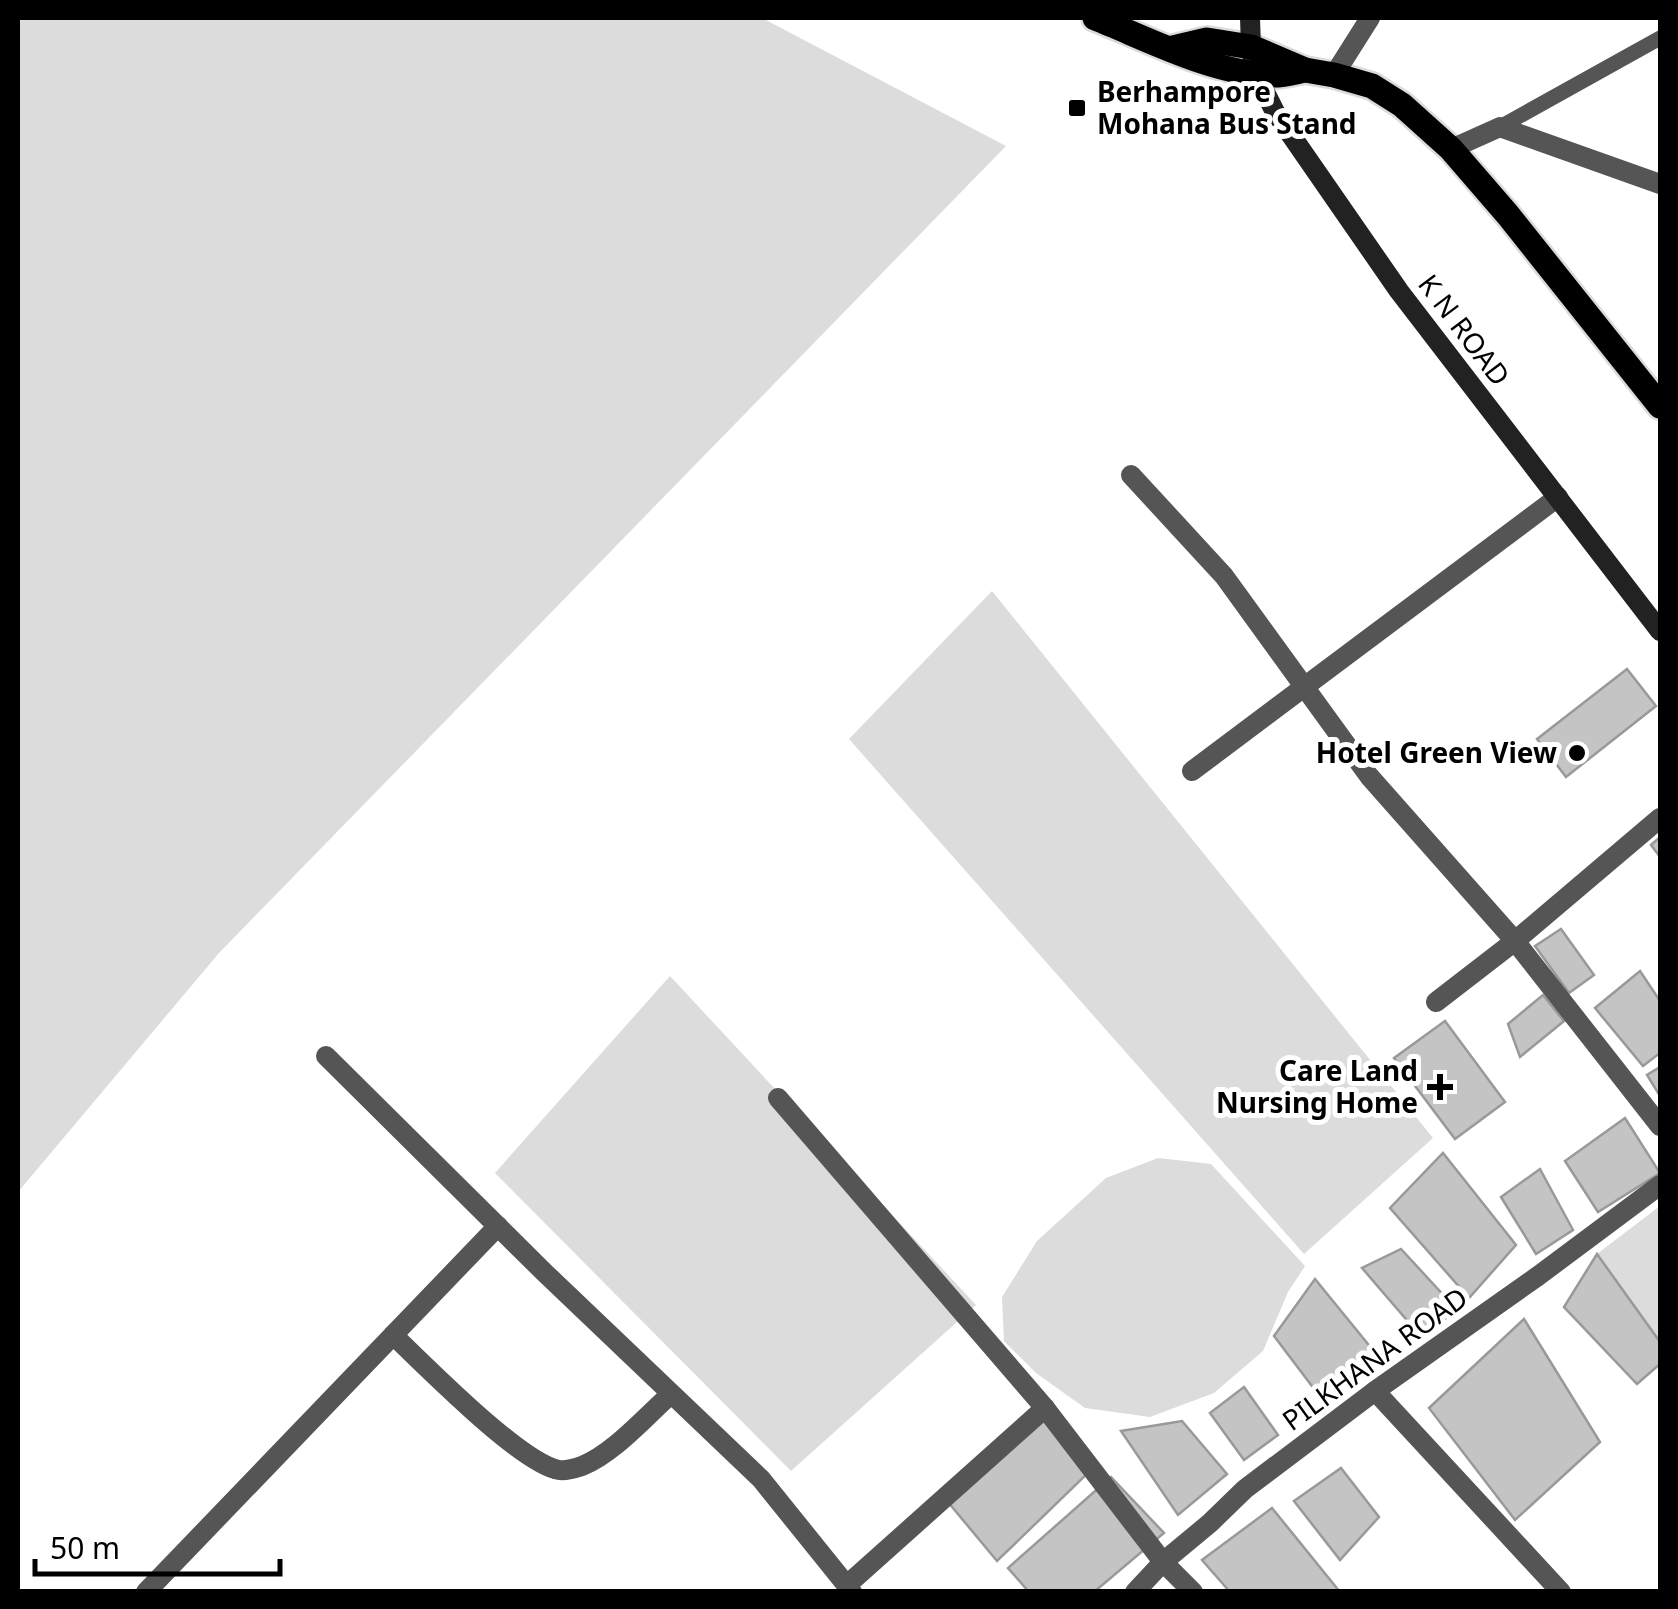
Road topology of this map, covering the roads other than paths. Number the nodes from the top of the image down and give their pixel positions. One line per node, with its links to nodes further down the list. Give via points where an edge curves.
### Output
1 (1095, 18): 5 (main road, via 1173,48 1207,40)
2 (1250, 18): 5 (street)
3 (1370, 18): 6 (street)
4 (1660, 38): 7 (lane)
5 (1253, 60): 6 (main road); 12 (street, K N ROAD, via 1275,112 1399,292)
6 (1334, 75): 8 (main road, via 1372,86)
7 (1500, 127): 8 (street); 9 (street)
8 (1451, 149): 10 (main road)
9 (1660, 184)
10 (1660, 406)
11 (1131, 476): 14 (street, via 1224,576)
12 (1558, 497): 13 (street, K N ROAD); 14 (street)
13 (1660, 631)
14 (1304, 688): 15 (street); 17 (street, via 1369,776)
15 (1192, 771)
16 (1660, 818): 17 (street)
17 (1515, 941): 18 (street); 21 (street)
18 (1436, 1002)
19 (326, 1056): 23 (street)
20 (778, 1098): 27 (street)
21 (1660, 1126)
22 (1660, 1186): 25 (street, PILKHANA ROAD)
23 (498, 1226): 24 (street); 26 (street)
24 (392, 1336): 26 (street, via 489,1424 562,1470 606,1451); 31 (street)
25 (1375, 1391): 28 (street, PILKHANA ROAD); 29 (street)
26 (671, 1394): 30 (street, via 760,1479)
27 (1045, 1408): 28 (street); 30 (street)
28 (1162, 1562): 32 (street, PILKHANA ROAD); 33 (street)
29 (1547, 1587)
30 (849, 1588)
31 (146, 1592)
32 (1135, 1592)
33 (1193, 1592)

